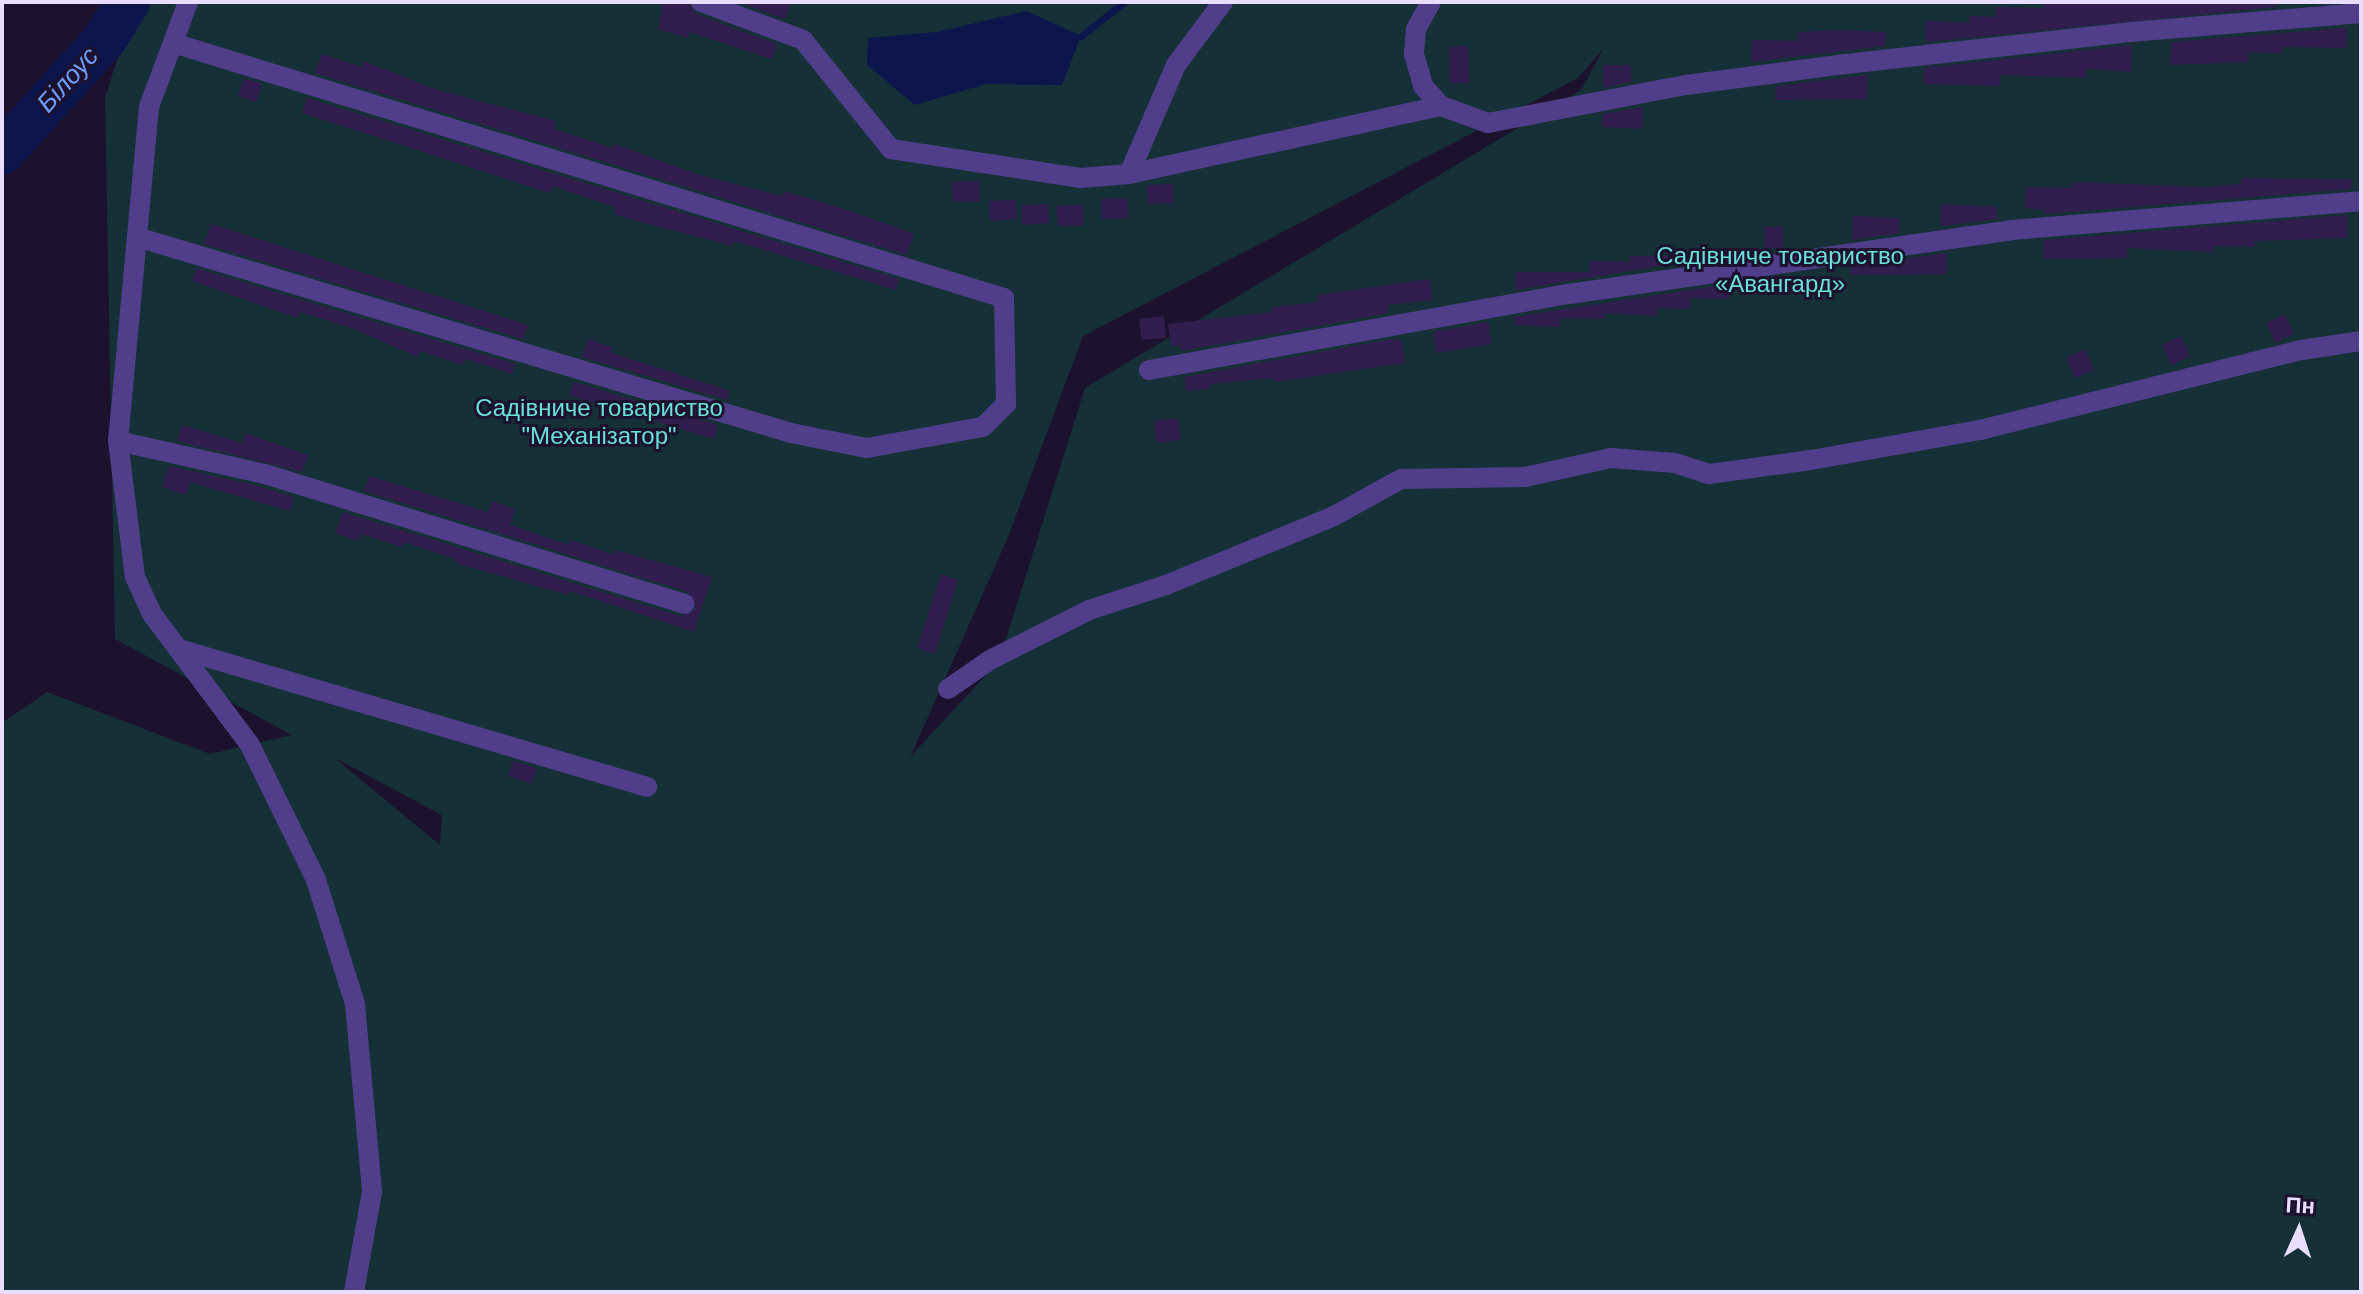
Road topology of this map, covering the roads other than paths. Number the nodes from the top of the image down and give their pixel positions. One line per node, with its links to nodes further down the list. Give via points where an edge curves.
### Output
1 (188, 2): 6 (street)
2 (701, 2): 8 (street, via 803,40 891,149 1080,178)
3 (1223, 2): 8 (street, via 1176,65)
4 (1431, 2): 7 (street, via 1416,29 1414,54 1423,86)
5 (2361, 13): 7 (street, via 2130,32 1807,69 1686,85 1488,123)
6 (173, 43): 10 (street, via 149,107); 10 (street, via 1004,298 1006,404 983,427 867,448 791,433)
7 (1441, 106): 8 (street)
8 (1129, 174)
9 (2361, 201): 12 (street, via 2011,230 1569,294)
10 (137, 237): 13 (street)
11 (2361, 341): 16 (street, via 2302,350 1980,430 1811,460 1709,474 1675,463 1611,458 1525,477 1401,479 1334,516 1166,585 1089,610 990,660)
12 (1149, 370)
13 (118, 441): 14 (street, via 265,474); 15 (street, via 135,577 152,614)
14 (684, 604)
15 (179, 649): 17 (street); 18 (street, via 256,758 316,880 355,1004 372,1192)
16 (948, 689)
17 (647, 787)
18 (354, 1292)

